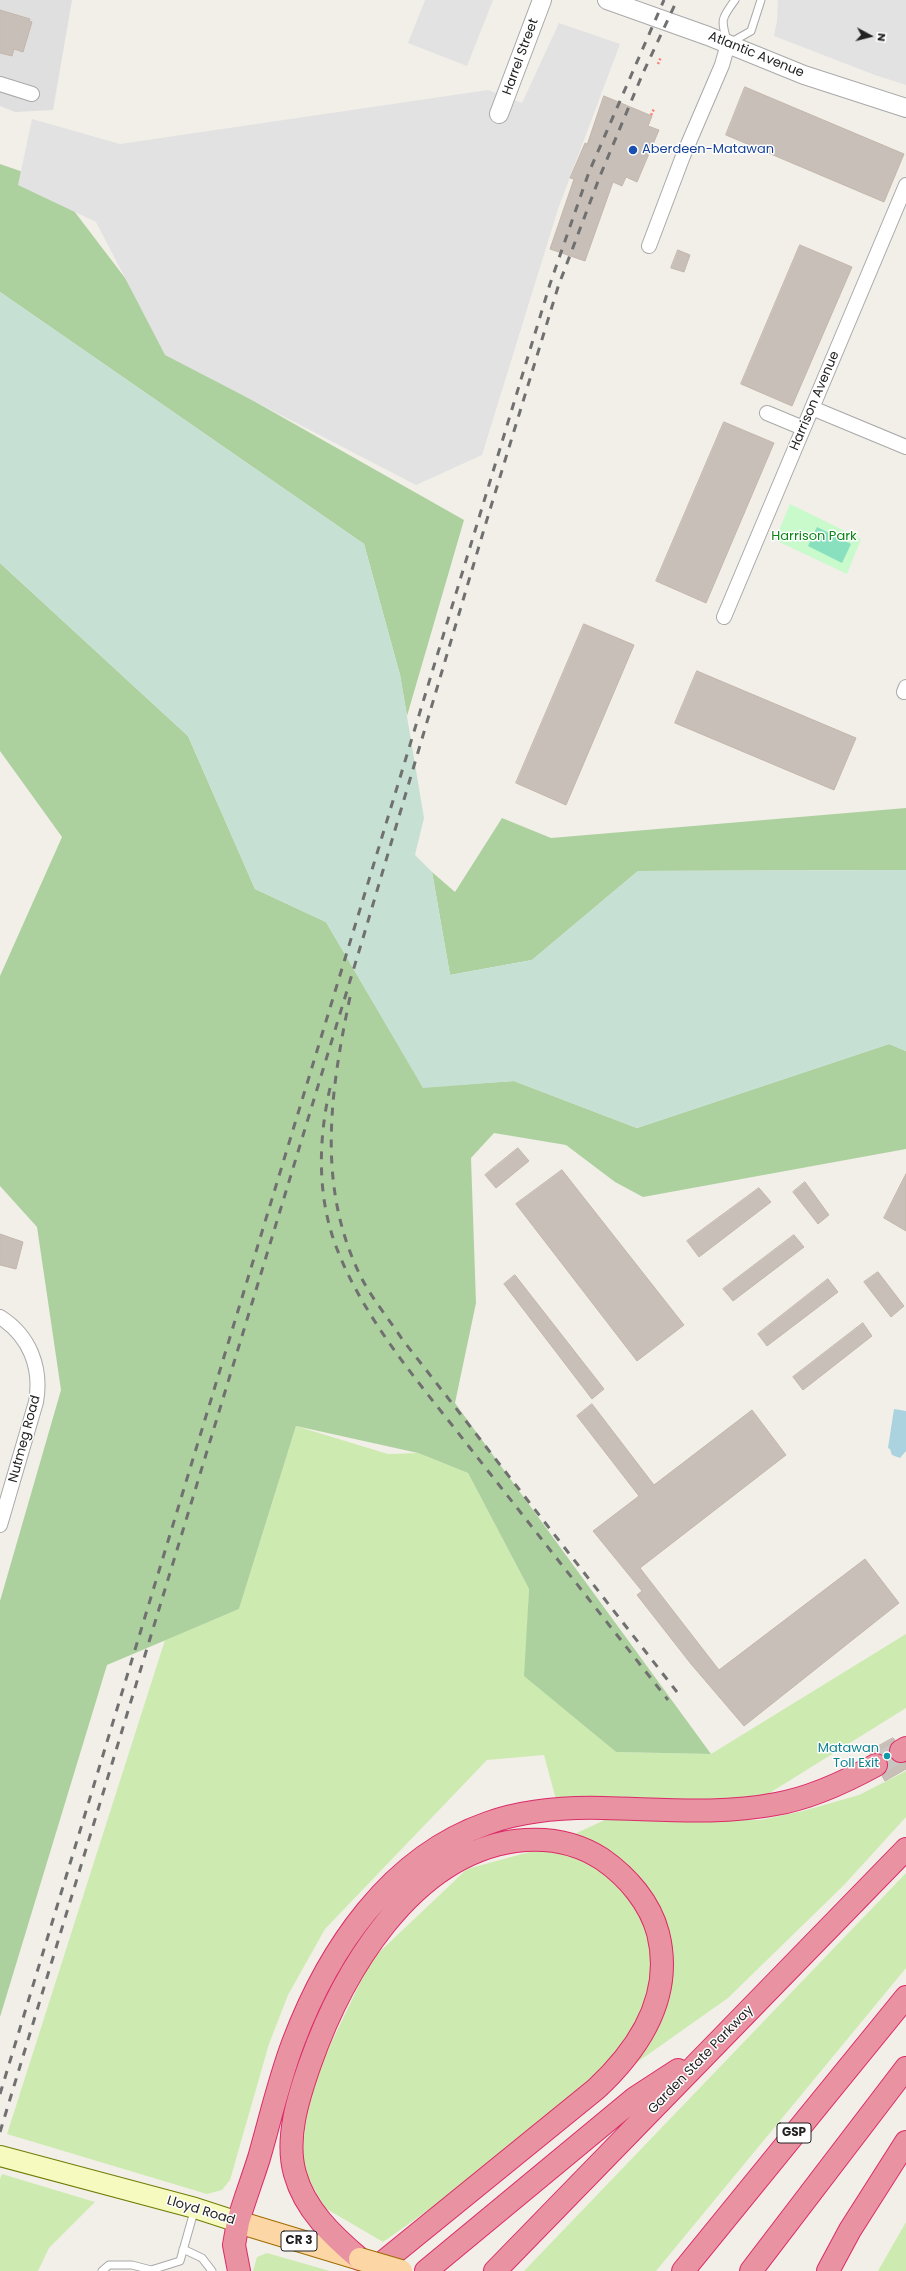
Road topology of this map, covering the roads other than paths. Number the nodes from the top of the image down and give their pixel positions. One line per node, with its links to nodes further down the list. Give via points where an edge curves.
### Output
1 (542, 0): 9 (street, Harrel Street)
2 (607, 0): 5 (street, Atlantic Avenue)
3 (735, 0): 5 (lane, via 723,16)
4 (761, 0): 5 (lane, via 751,31)
5 (728, 44): 8 (street, Atlantic Avenue, via 804,75); 11 (street, via 722,65 658,218)
6 (0, 84): 7 (street)
7 (32, 94)
8 (906, 108)
9 (499, 114)
10 (906, 185): 12 (street, Harrison Avenue)
11 (649, 246)
12 (812, 408): 14 (street, Harrison Avenue); 15 (street)
13 (767, 413): 14 (street)
14 (803, 428): 16 (street, Harrison Avenue)
15 (906, 447)
16 (724, 617)
17 (0, 1316): 18 (street, Nutmeg Road, via 23,1337 32,1353 37,1371 38,1390)
18 (0, 1525)
19 (876, 1765): 27 (highway, via 816,1793 757,1807 569,1808 520,1814 487,1823 465,1833 413,1865 366,1911 340,1949 315,1994 298,2030 284,2071)
20 (906, 1849): 22 (highway, Garden State Parkway)
21 (906, 1997): 36 (highway, GSP)
22 (716, 2044): 34 (highway, via 635,2098); 35 (highway, Garden State Parkway)
23 (906, 2068): 37 (highway)
24 (906, 2142): 38 (highway, via 850,2230)
25 (0, 2156): 26 (main road, Lloyd Road / CR 3)
26 (196, 2208): 27 (main road, Lloyd Road / CR 3); 28 (lane)
27 (238, 2222): 29 (main road, Lloyd Road / CR 3); 32 (highway, via 234,2245)
28 (183, 2248): 30 (lane, via 180,2261 166,2267 151,2270 132,2265 109,2265); 31 (lane, via 202,2258)
29 (366, 2265): 29 (highway, via 338,2240 309,2205 294,2174 291,2142 299,2099 327,2020 354,1969 382,1928 434,1877 471,1854 507,1842 560,1841 580,1847 612,1866 640,1894 658,1932 662,1953 660,1995 640,2040 596,2088); 33 (main road, Lloyd Road / CR 3, bridge)
30 (102, 2271)
31 (212, 2271)
32 (239, 2271)
33 (401, 2271)
34 (426, 2271)
35 (495, 2271)
36 (683, 2271)
37 (751, 2271)
38 (828, 2271)

